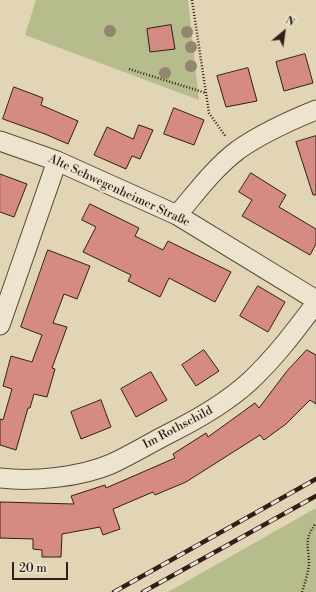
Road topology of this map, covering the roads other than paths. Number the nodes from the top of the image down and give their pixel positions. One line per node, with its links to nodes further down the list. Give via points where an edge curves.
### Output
1 (316, 110): 4 (street, via 263,134 236,151 208,178)
2 (0, 141): 3 (street, Alte Schwegenheimer Straße)
3 (58, 161): 4 (street, Alte Schwegenheimer Straße); 7 (street)
4 (177, 215): 5 (street, Alte Schwegenheimer Straße)
5 (316, 300)
6 (316, 304): 8 (street, Im Rothschild, via 278,353 220,406 110,464 76,474 45,478)
7 (0, 325)
8 (0, 478)

